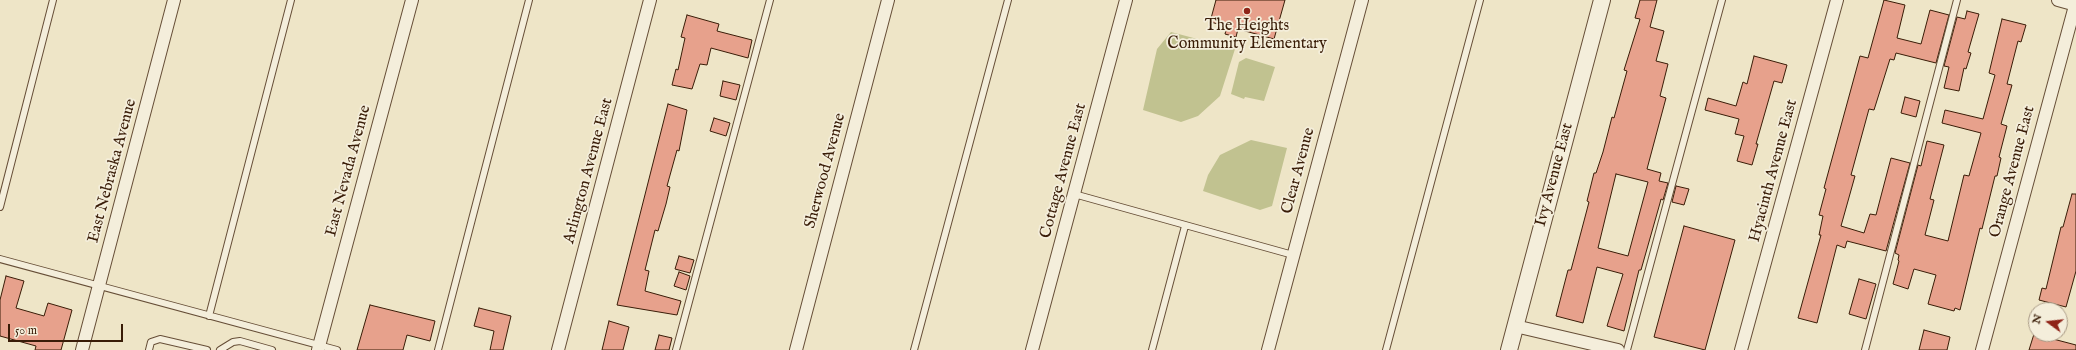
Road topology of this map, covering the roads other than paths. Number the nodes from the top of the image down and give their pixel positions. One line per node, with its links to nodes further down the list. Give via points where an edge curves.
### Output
1 (53, 0): 20 (lane)
2 (174, 0): 24 (street, East Nebraska Avenue)
3 (291, 0): 25 (lane)
4 (412, 0): 27 (street, East Nevada Avenue)
5 (529, 0): 34 (lane)
6 (650, 0): 35 (street, Arlington Avenue East)
7 (770, 0): 36 (lane)
8 (888, 0): 37 (street, Sherwood Avenue)
9 (1008, 0): 38 (lane)
10 (1126, 0): 19 (street, Cottage Avenue East)
11 (1362, 0): 22 (street, Clear Avenue)
12 (1480, 0): 42 (lane)
13 (1602, 0): 26 (street, Ivy Avenue East)
14 (1722, 0): 45 (lane)
15 (1837, 0): 46 (street, Hyacinth Avenue East)
16 (1957, 0): 47 (lane)
17 (2058, 0): 18 (street)
18 (2076, 4): 48 (street, Orange Avenue East)
19 (1074, 194): 21 (lane); 39 (street, Cottage Avenue East)
20 (0, 207)
21 (1185, 226): 22 (lane); 40 (lane)
22 (1293, 255): 41 (street, Clear Avenue)
23 (0, 259): 24 (lane)
24 (99, 287): 25 (lane); 28 (street, East Nebraska Avenue)
25 (209, 316): 27 (lane)
26 (1515, 326): 43 (street, Ivy Avenue East); 44 (street)
27 (318, 348): 33 (lane)
28 (82, 350)
29 (149, 350): 30 (lane, via 151,342 160,339)
30 (207, 350)
31 (220, 350): 32 (lane, via 240,341)
32 (272, 350)
33 (337, 350)
34 (438, 350)
35 (558, 350)
36 (676, 350)
37 (796, 350)
38 (914, 350)
39 (1032, 350)
40 (1152, 350)
41 (1268, 350)
42 (1386, 350)
43 (1509, 350)
44 (1618, 350)
45 (1627, 350)
46 (1741, 350)
47 (1865, 350)
48 (1982, 350)

